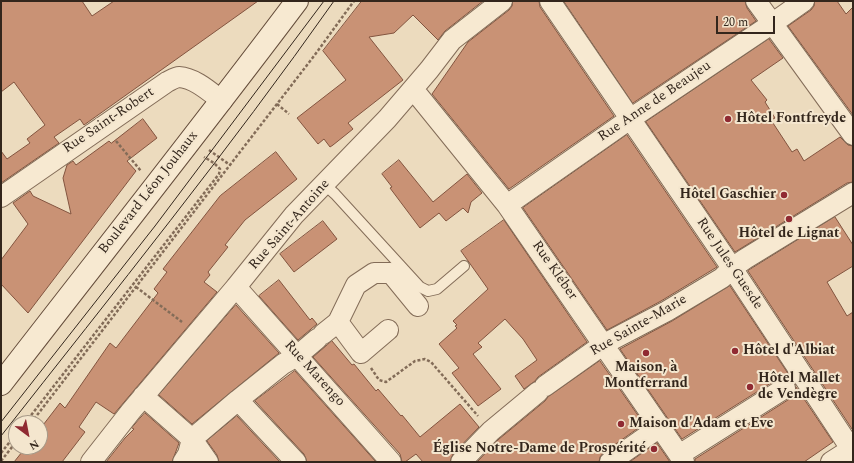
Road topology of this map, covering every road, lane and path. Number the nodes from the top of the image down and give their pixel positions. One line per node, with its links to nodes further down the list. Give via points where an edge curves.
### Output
1 (297, 1): 9 (main road, Boulevard Léon Jouhaux)
2 (354, 1): 10 (path)
3 (502, 1): 8 (street, Rue Saint-Antoine, via 452,40)
4 (550, 1): 12 (street, Rue Jules Guesde)
5 (756, 1): 7 (street)
6 (804, 1): 7 (street, Rue Anne de Beaujeu)
7 (773, 23): 12 (street, Rue Anne de Beaujeu); 14 (street)
8 (413, 89): 19 (street, Rue Saint-Antoine); 22 (street, Rue Kléber)
9 (222, 101): 13 (street, Rue Saint-Robert, via 200,85 178,77); 15 (main road, Boulevard Léon Jouhaux)
10 (277, 104): 11 (path); 17 (path)
11 (289, 114)
12 (630, 119): 22 (street, Rue Anne de Beaujeu); 24 (street, Rue Jules Guesde)
13 (104, 125): 18 (path); 21 (street, Rue Saint-Robert)
14 (853, 135)
15 (185, 145): 34 (main road, Boulevard Léon Jouhaux); 38 (path, via 214,163 220,169 219,174)
16 (208, 149): 17 (path)
17 (230, 165): 25 (path)
18 (141, 171)
19 (324, 184): 23 (lane, via 420,287 428,291 437,289); 26 (street, Rue Saint-Antoine, via 294,216)
20 (853, 193): 24 (street, Rue Sainte-Marie)
21 (1, 197)
22 (508, 204): 31 (street, Rue Kléber)
23 (464, 266)
24 (732, 268): 31 (street, Rue Sainte-Marie, via 722,278); 44 (street, Rue Jules Guesde)
25 (136, 287): 30 (path); 39 (path)
26 (236, 287): 30 (street, Rue Saint-Antoine); 33 (street, Rue Marengo)
27 (418, 306): 29 (street, via 391,273 374,273 356,285)
28 (388, 330): 32 (street)
29 (326, 332): 32 (street); 33 (street)
30 (197, 333): 36 (street, Rue Saint-Antoine)
31 (604, 344): 40 (street, Rue Kléber); 41 (street, Rue Sainte-Marie, via 541,389)
32 (361, 353): 41 (path, via 379,380 386,382 415,361 425,359 431,362)
33 (297, 356): 37 (street); 53 (street, Rue Marengo)
34 (1, 384)
35 (784, 388): 47 (street)
36 (143, 396): 42 (street); 49 (street, Rue Saint-Antoine)
37 (238, 400): 42 (street); 52 (street)
38 (31, 415)
39 (37, 415)
40 (660, 427): 47 (street, Rue Kléber); 55 (street)
41 (491, 431): 54 (street, Rue Sainte-Marie)
42 (192, 439): 50 (street); 51 (street)
43 (8, 444): 46 (path)
44 (852, 449): 56 (street)
45 (8, 452): 48 (path)
46 (1, 453)
47 (682, 458)
48 (1, 461)
49 (91, 462)
50 (183, 462)
51 (208, 462)
52 (296, 462)
53 (391, 462)
54 (461, 462)
55 (610, 462)
56 (832, 462)

